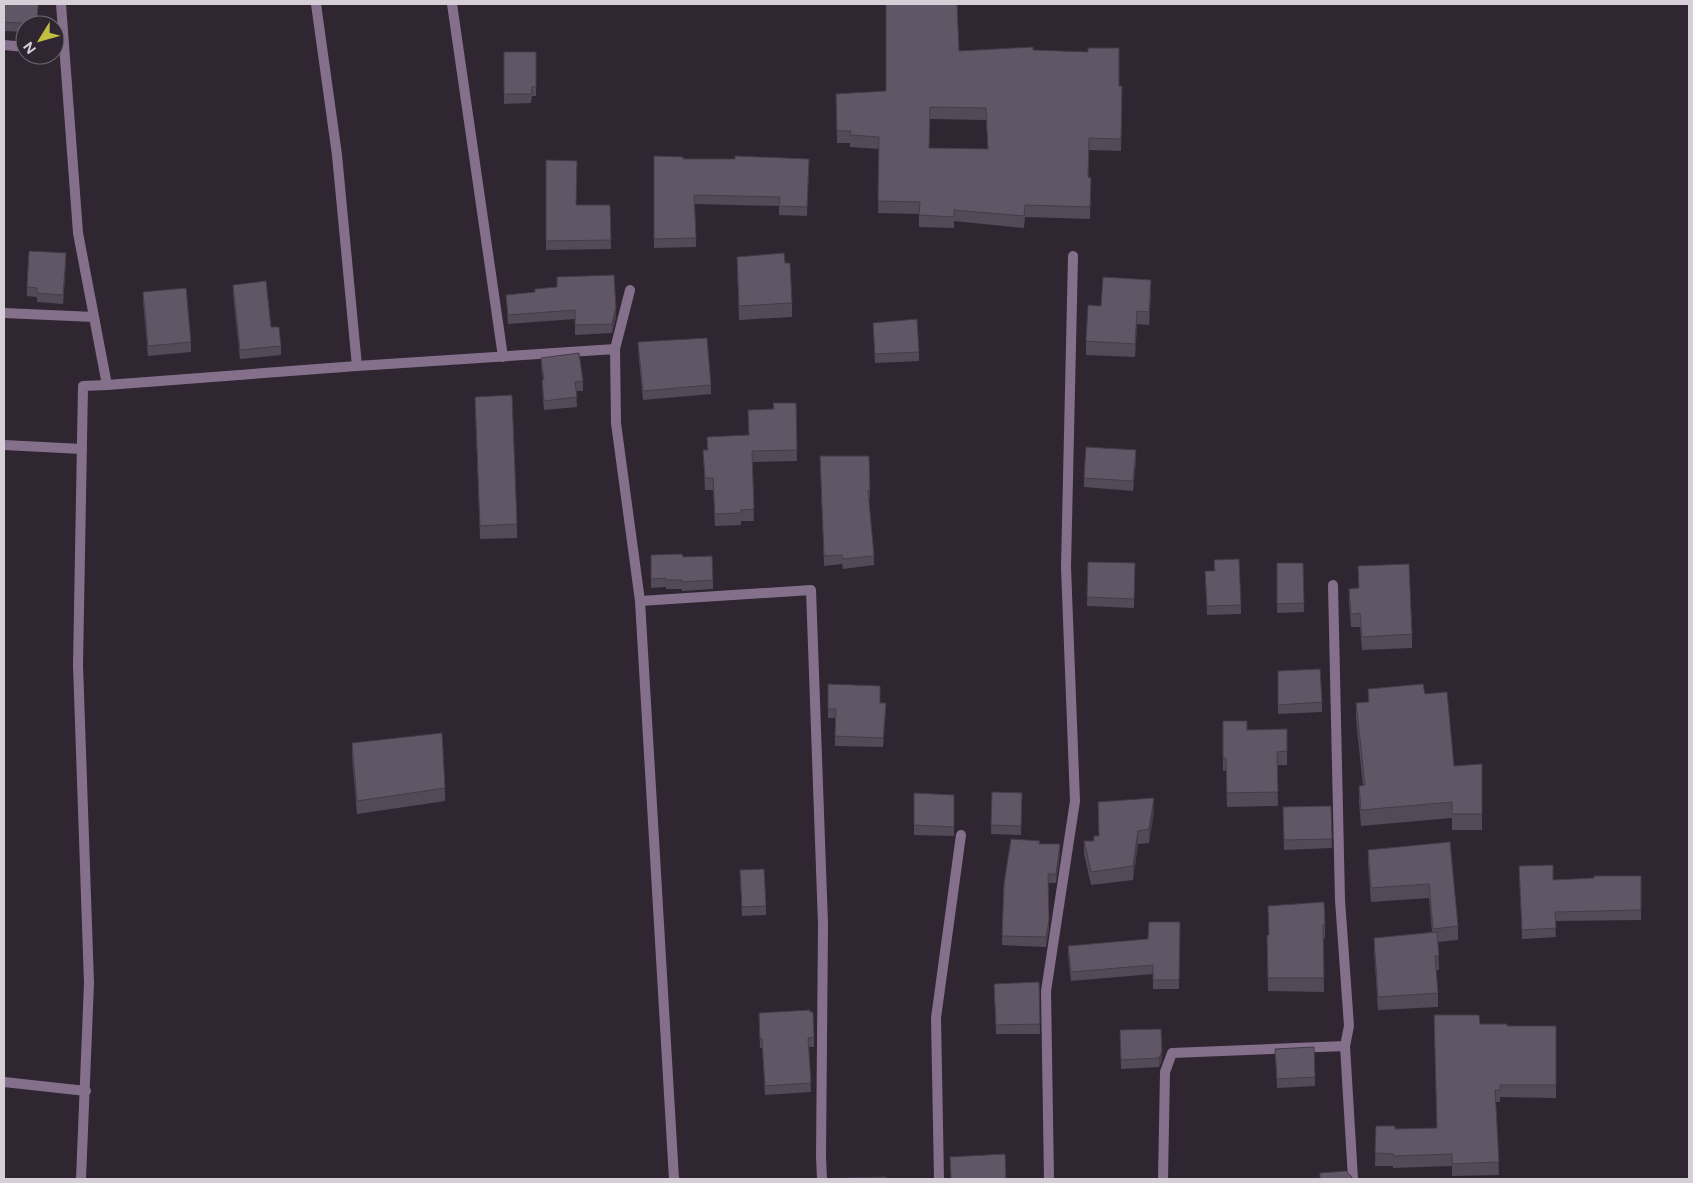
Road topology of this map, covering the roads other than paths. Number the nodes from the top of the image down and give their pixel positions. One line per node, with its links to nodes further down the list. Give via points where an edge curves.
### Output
1 (316, 4): 10 (street, via 336,155)
2 (452, 4): 9 (street)
3 (62, 65): 7 (street, via 78,233)
4 (1073, 256): 24 (street, via 1066,567 1075,801 1046,991)
5 (630, 290): 8 (street)
6 (4, 313): 7 (street)
7 (94, 317): 11 (street)
8 (614, 349): 9 (street); 15 (street, via 616,423)
9 (503, 357): 10 (street)
10 (357, 366): 11 (street)
11 (107, 385): 13 (street, via 83,386)
12 (4, 445): 13 (street)
13 (82, 449): 19 (street, via 78,665 89,983)
14 (1333, 586): 17 (street, via 1340,900 1349,1026)
15 (640, 601): 21 (street); 22 (street, via 811,590 824,924)
16 (961, 835): 23 (street, via 936,1018)
17 (1345, 1046): 25 (street, via 1172,1053 1165,1072); 26 (street)
18 (4, 1082): 19 (street)
19 (86, 1092): 20 (street)
20 (81, 1179)
21 (674, 1179)
22 (822, 1179)
23 (939, 1179)
24 (1049, 1179)
25 (1163, 1179)
26 (1353, 1179)

